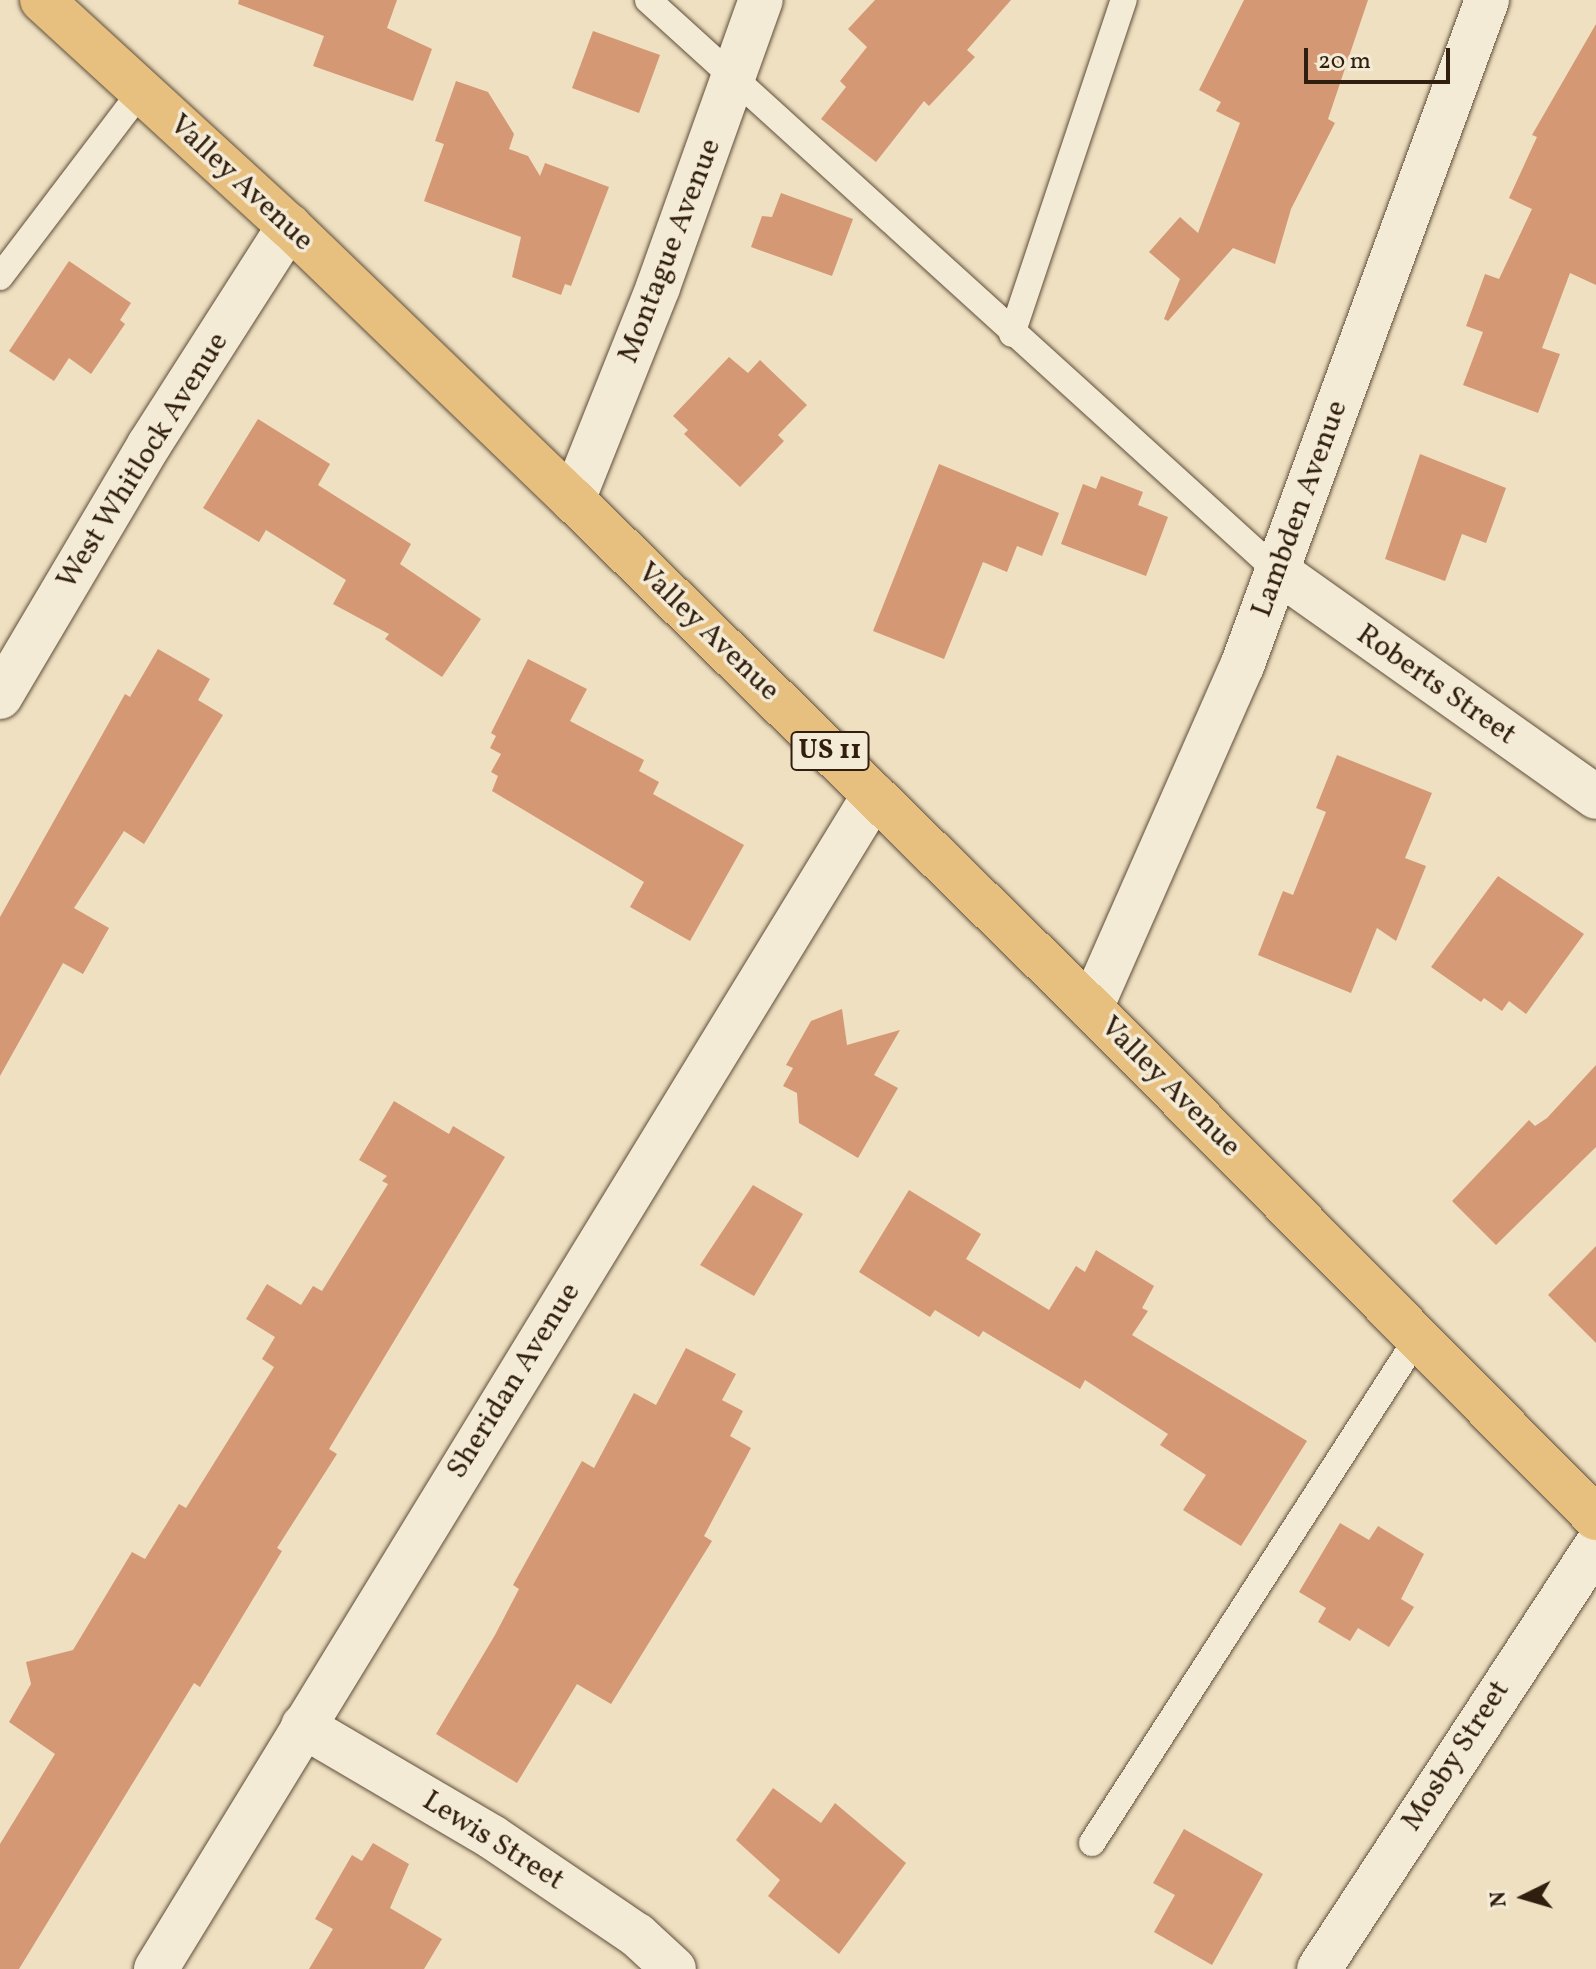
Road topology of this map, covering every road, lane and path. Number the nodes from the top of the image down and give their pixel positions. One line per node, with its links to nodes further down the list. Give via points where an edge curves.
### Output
1 (648, 0): 6 (lane)
2 (761, 0): 6 (street, Montague Avenue)
3 (1124, 0): 10 (lane)
4 (1487, 0): 12 (street, Lambden Avenue)
5 (45, 1): 7 (main road, Valley Avenue / US 11)
6 (734, 77): 10 (lane); 11 (street, Montague Avenue)
7 (141, 91): 8 (main road, Valley Avenue / US 11); 9 (lane)
8 (289, 226): 11 (main road, Valley Avenue / US 11); 13 (street, West Whitlock Avenue, via 149,445)
9 (0, 277)
10 (1012, 334): 12 (lane)
11 (573, 500): 14 (main road, Valley Avenue / US 11)
12 (1277, 571): 15 (street, Roberts Street); 16 (street, Lambden Avenue, via 1207,753)
13 (0, 697)
14 (874, 795): 16 (main road, Valley Avenue / US 11); 20 (street, Sheridan Avenue)
15 (1596, 797)
16 (1091, 1008): 17 (main road, Valley Avenue / US 11)
17 (1418, 1337): 18 (main road, Valley Avenue / US 11); 21 (lane)
18 (1596, 1518)
19 (1596, 1546): 24 (street, Mosby Street)
20 (303, 1726): 22 (street, Sheridan Avenue); 23 (street, Lewis Street, via 492,1837 637,1935)
21 (1092, 1843)
22 (156, 1969)
23 (674, 1969)
24 (1319, 1969)

